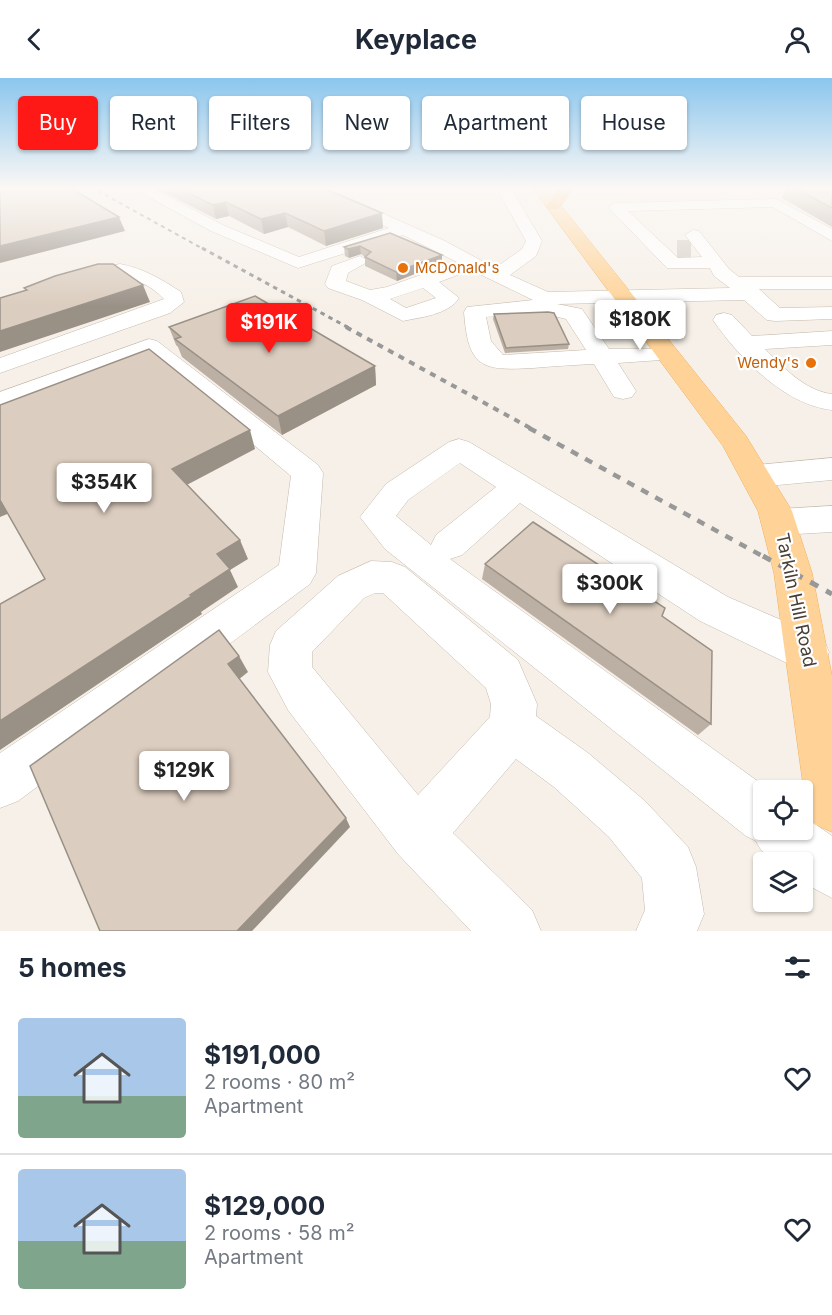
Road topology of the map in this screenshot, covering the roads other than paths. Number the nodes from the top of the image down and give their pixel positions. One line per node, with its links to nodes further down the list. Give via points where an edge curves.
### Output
1 (215, 227): 7 (street, via 298,263)
2 (399, 227): 7 (street)
3 (525, 227): 14 (street, via 534,242 530,252)
4 (569, 227): 19 (main road, Tarkiln Hill Road)
5 (635, 227): 11 (street)
6 (816, 227): 8 (street)
7 (404, 229): 9 (street)
8 (832, 236)
9 (422, 238): 12 (street); 13 (street)
10 (697, 249): 11 (street); 11 (street, via 673,264); 18 (street)
11 (659, 250)
12 (360, 261): 17 (street, via 354,288); 21 (street, via 339,270 335,284)
13 (472, 263): 14 (street); 15 (street)
14 (496, 276): 22 (street)
15 (423, 279): 17 (street); 21 (street, via 449,298 435,307 403,315)
16 (832, 283): 18 (street)
17 (403, 288): 21 (street)
18 (744, 288): 19 (street); 20 (street); 25 (street)
19 (617, 289): 22 (street); 28 (main road, Tarkiln Hill Road)
20 (832, 292)
21 (369, 296)
22 (531, 299): 29 (street, via 573,314); 29 (street, via 476,312 477,335 486,357 498,363)
23 (0, 308): 30 (street, via 119,270 136,274 174,296 174,302 163,309)
24 (832, 313): 25 (street)
25 (775, 315): 27 (street, via 724,320)
26 (832, 338): 27 (street)
27 (747, 343): 33 (street, via 797,392 820,403)
28 (667, 354): 29 (street); 35 (main road, Tarkiln Hill Road, via 736,443)
29 (602, 356): 31 (street)
30 (0, 366)
31 (623, 392)
32 (0, 401): 42 (street, via 149,346 307,473 297,573)
33 (832, 402)
34 (832, 469): 35 (street)
35 (756, 476): 38 (main road, Tarkiln Hill Road)
36 (518, 486): 39 (street); 40 (street); 44 (street, via 459,449 397,492 377,517 397,539)
37 (832, 519): 38 (street)
38 (779, 522): 40 (main road, Tarkiln Hill Road)
39 (449, 545)
40 (818, 672): 43 (main road, Tarkiln Hill Road)
41 (513, 727): 45 (street); 45 (street, via 514,704 503,675 392,578 371,577 351,587 291,645 290,672 304,694); 49 (street, via 627,819 668,867 675,914)
42 (0, 783)
43 (832, 801)
44 (753, 810)
45 (417, 835): 48 (street)
46 (792, 840): 47 (street)
47 (832, 870)
48 (511, 931)
49 (666, 931)

